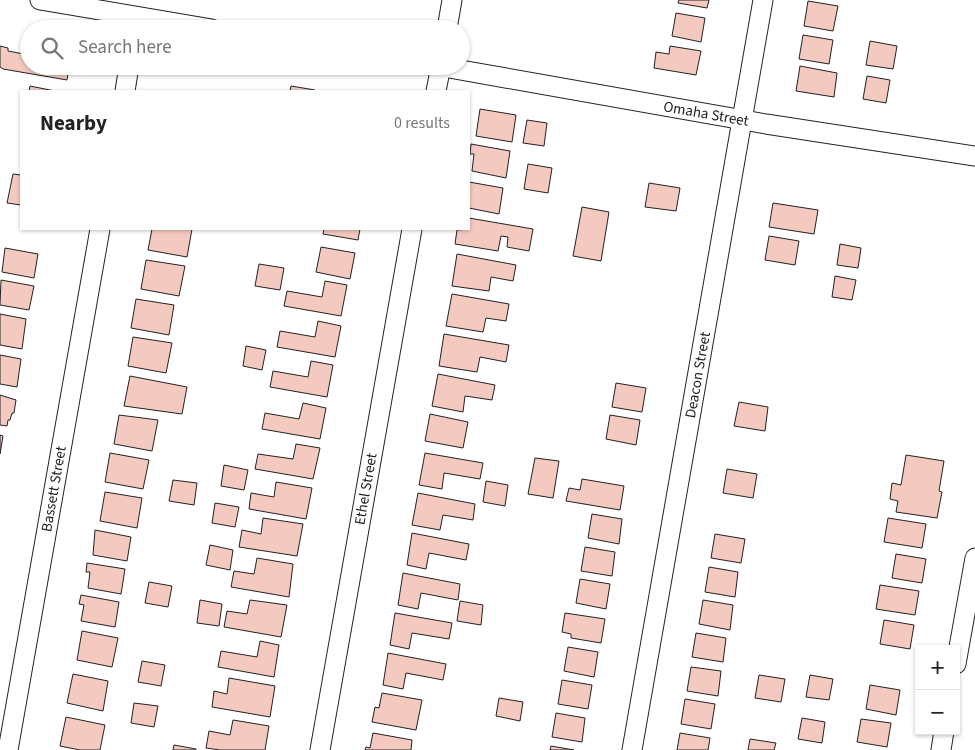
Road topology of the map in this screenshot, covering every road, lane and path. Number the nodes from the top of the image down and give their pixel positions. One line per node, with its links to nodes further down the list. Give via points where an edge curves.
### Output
1 (40, 0): 4 (street)
2 (452, 0): 6 (street)
3 (763, 0): 12 (street, Deacon Street)
4 (138, 15): 5 (street)
5 (164, 20)
6 (449, 20)
7 (470, 71): 12 (street, Omaha Street)
8 (128, 75): 10 (street)
9 (439, 75): 11 (street)
10 (125, 90)
11 (436, 90)
12 (742, 120): 13 (street, Omaha Street); 21 (street, Deacon Street)
13 (975, 156)
14 (100, 230): 19 (street, Bassett Street)
15 (412, 230): 20 (street, Ethel Street)
16 (975, 558): 17 (street)
17 (959, 645)
18 (943, 735): 22 (street)
19 (8, 750)
20 (320, 750)
21 (632, 750)
22 (941, 750)

